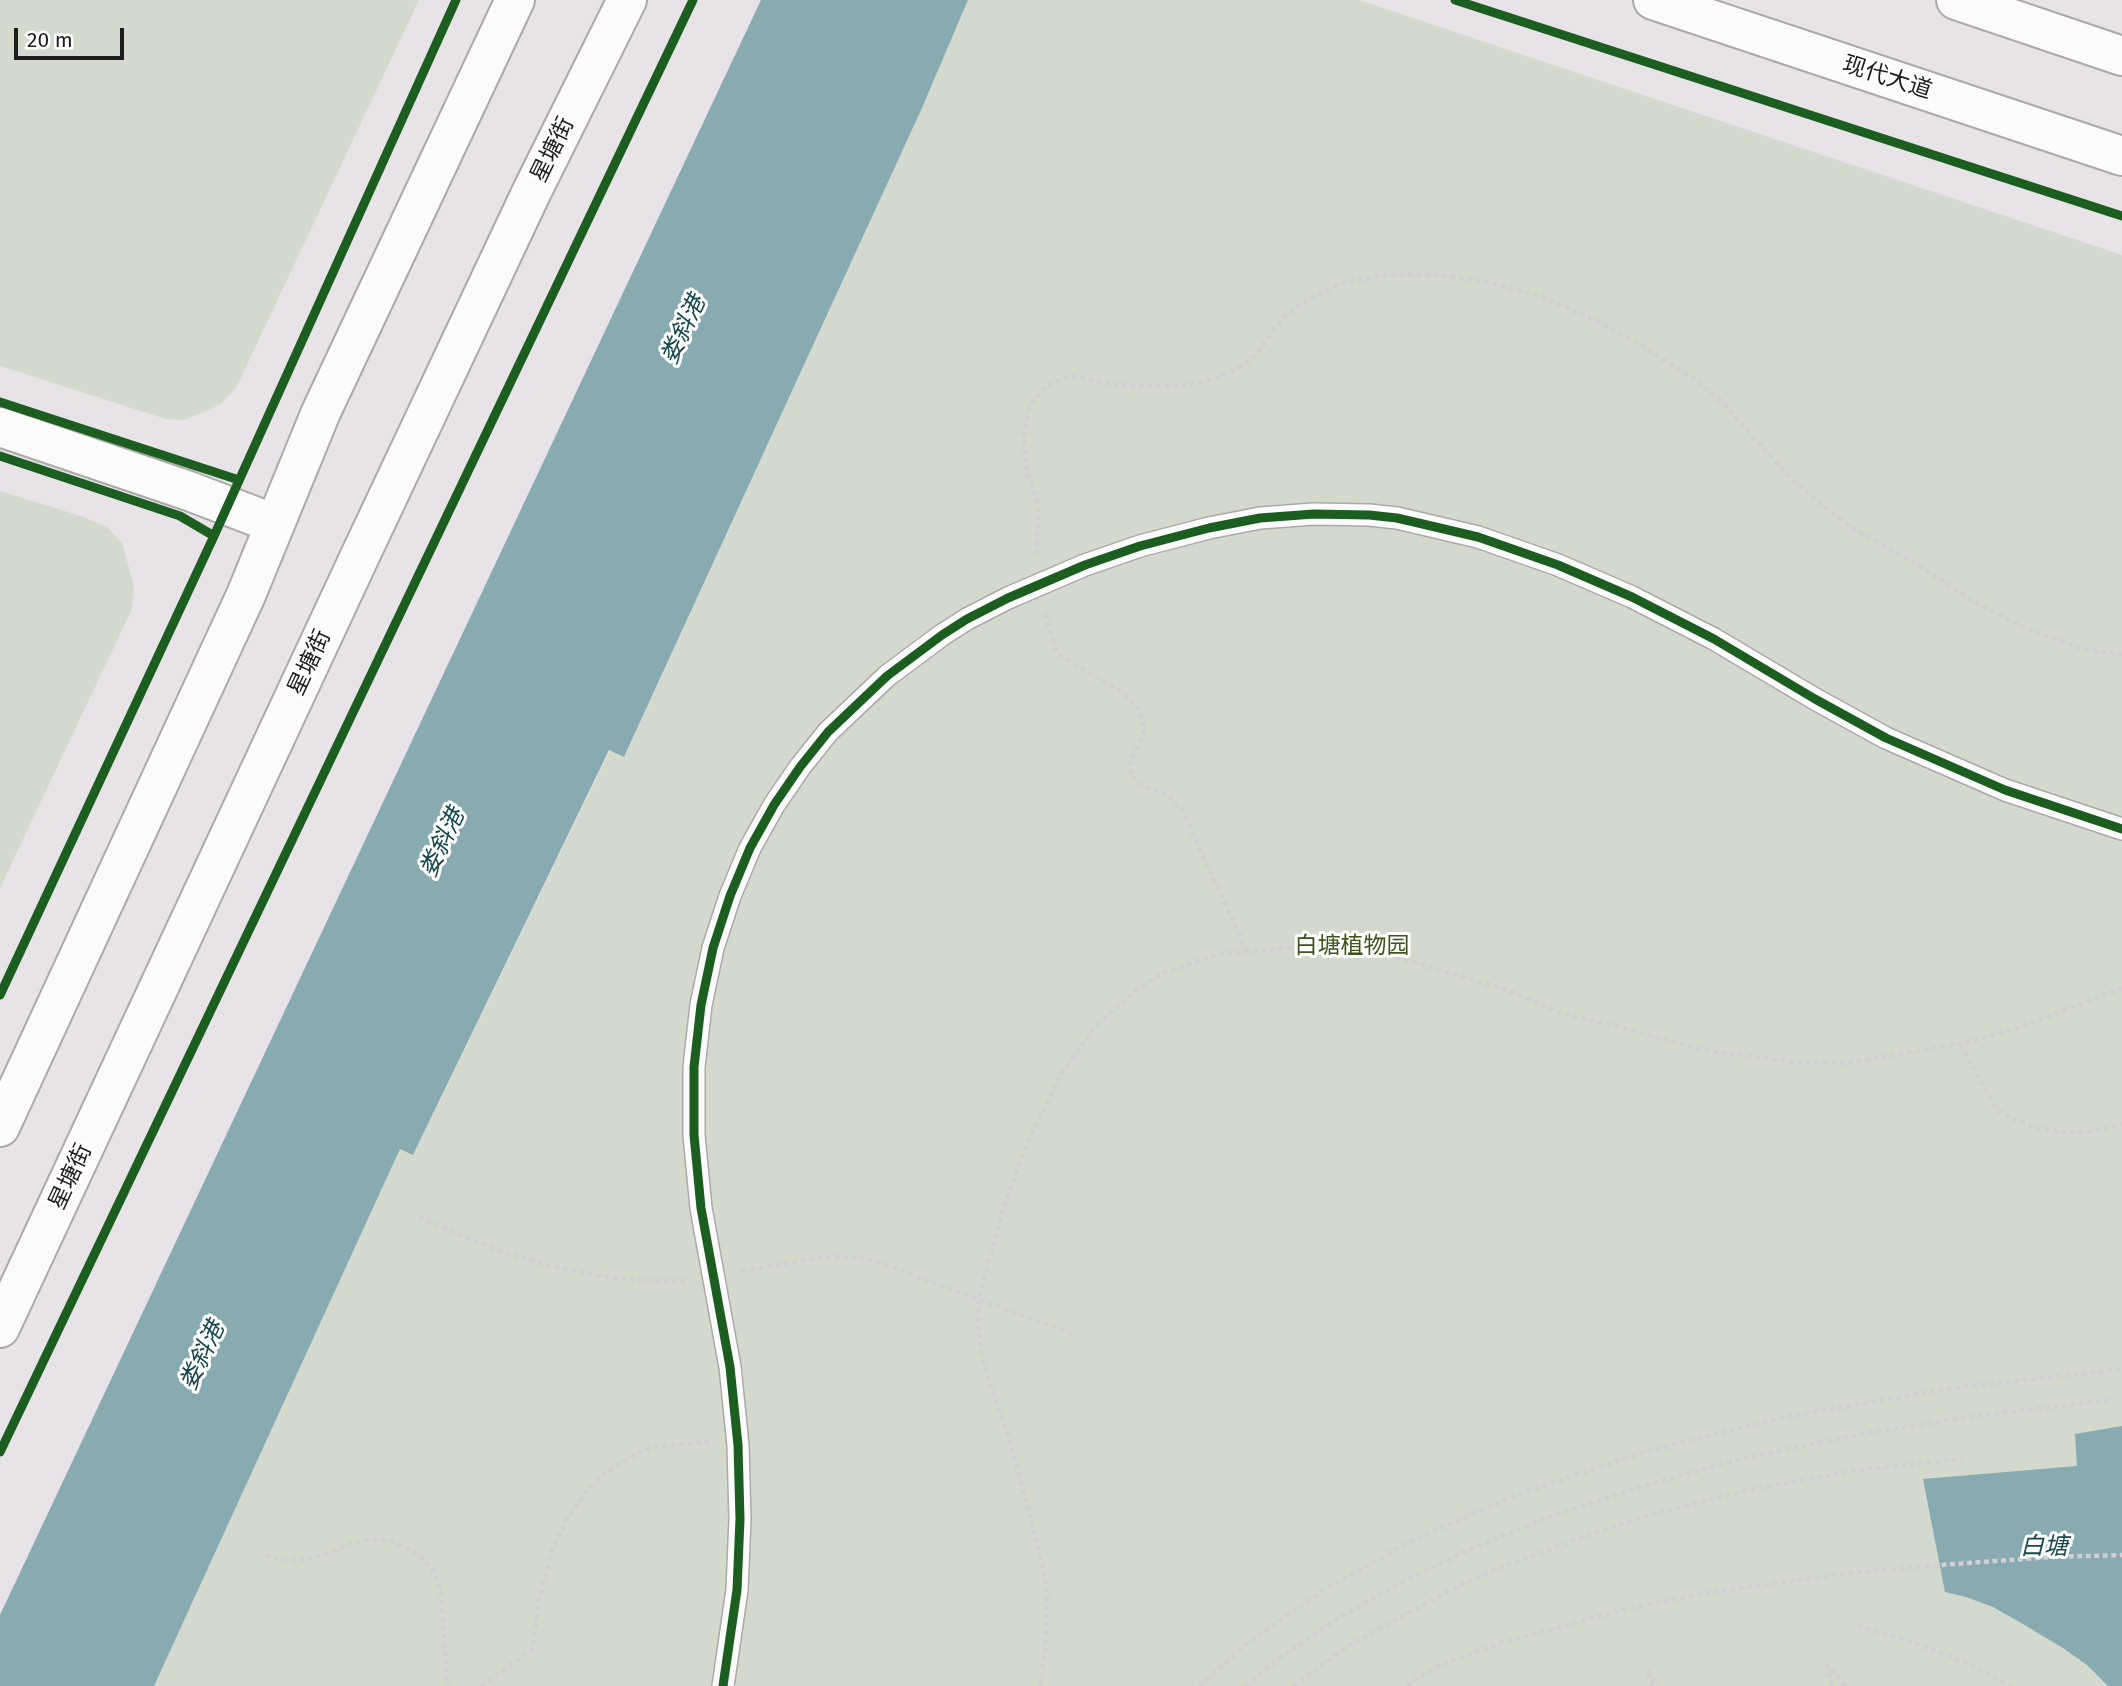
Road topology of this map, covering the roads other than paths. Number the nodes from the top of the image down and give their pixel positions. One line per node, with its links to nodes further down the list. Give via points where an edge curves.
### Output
1 (515, 0): 8 (main road, via 321,412)
2 (627, 0): 11 (main road, 星塘街, via 532,191)
3 (1653, 0): 6 (main road, 现代大道)
4 (1956, 0): 5 (main road)
5 (2122, 56)
6 (2122, 156)
7 (0, 427): 8 (main road)
8 (275, 524): 10 (main road, via 246,596)
9 (2122, 830): 12 (lane, via 1930,758 1857,723 1665,614 1558,565 1478,537 1397,518 1314,514 1234,523 1140,546 1077,568 967,619 887,676 828,732 774,805 750,848 713,948 694,1067 694,1135 738,1445 737,1590)
10 (0, 1126)
11 (0, 1328)
12 (723, 1686)

